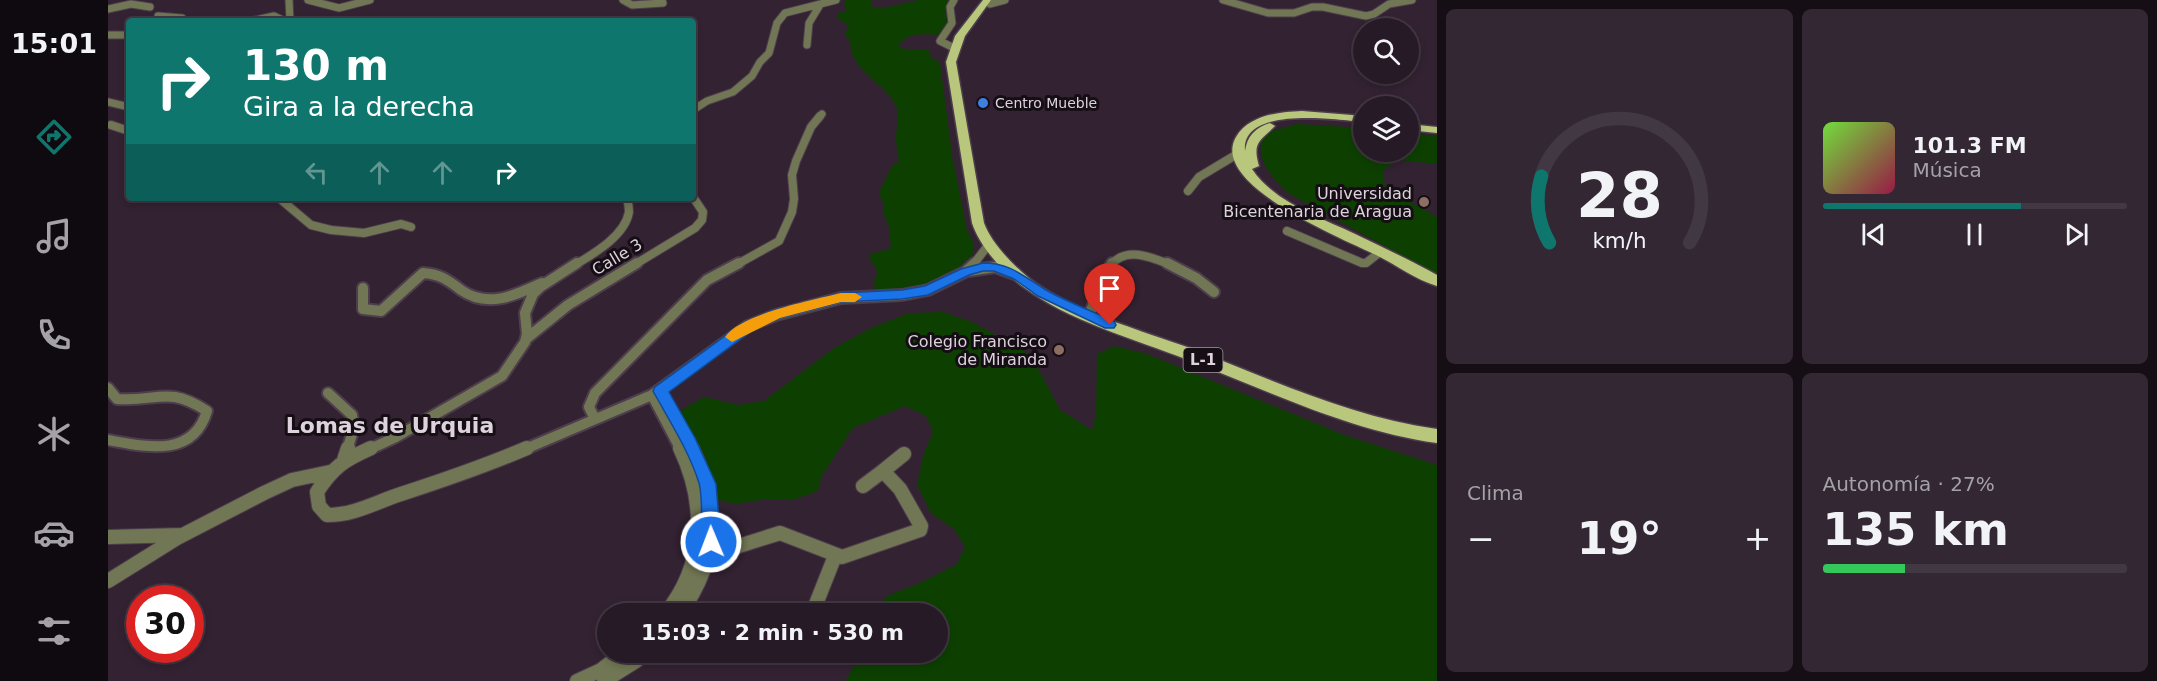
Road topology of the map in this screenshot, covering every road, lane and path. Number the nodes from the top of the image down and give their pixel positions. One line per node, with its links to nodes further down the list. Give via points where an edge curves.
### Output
1 (289, 0): 22 (street)
2 (308, 0): 3 (street, via 340,10)
3 (370, 0)
4 (623, 0): 11 (street, via 632,5)
5 (836, 0): 13 (street)
6 (954, 0): 26 (street, via 950,7 952,22 940,41)
7 (1005, 0): 12 (street)
8 (1223, 0): 17 (street)
9 (1239, 0): 17 (street)
10 (1412, 0): 17 (street, via 1389,4 1371,15 1317,7)
11 (662, 1): 16 (street)
12 (990, 1): 26 (main road); 53 (main road, L-1, via 967,37 958,63 986,224 1016,265 1047,289)
13 (820, 5): 25 (street, via 808,21); 29 (street, via 785,13 777,23 769,52 753,76 733,92)
14 (150, 7): 15 (street, via 131,4)
15 (108, 9)
16 (667, 10)
17 (1275, 13)
18 (158, 16): 19 (street)
19 (182, 18)
20 (264, 18): 21 (street)
21 (283, 18)
22 (287, 18)
23 (108, 35): 24 (street)
24 (126, 35)
25 (807, 45)
26 (954, 48): 44 (main road, L-1, via 951,62 962,140 978,223)
27 (108, 102): 28 (street)
28 (126, 106)
29 (696, 108)
30 (822, 114): 58 (street, via 796,161 792,212 778,241 707,280 680,306 595,393 589,407)
31 (1353, 119): 37 (main road, via 1304,114 1272,118 1243,134 1238,140)
32 (1353, 120): 47 (main road, via 1309,118 1268,127 1250,144 1254,169 1270,188 1291,201)
33 (111, 125): 36 (street)
34 (1419, 126): 35 (main road)
35 (1437, 128)
36 (126, 130)
37 (1239, 153): 38 (street, via 1199,177); 45 (main road, via 1250,175 1269,194)
38 (1188, 191)
39 (283, 201): 42 (street, via 311,225 330,230 364,233 401,224)
40 (628, 201): 49 (street, via 630,213 614,237)
41 (696, 201): 54 (street, Calle 3, via 703,212 695,228)
42 (411, 227)
43 (1287, 231): 45 (street, via 1362,263)
44 (989, 244): 46 (street); 48 (main road, L-1)
45 (1380, 252): 50 (main road)
46 (965, 272): 48 (street, via 995,267); 57 (street, via 928,290 841,298 776,315 741,331)
47 (1437, 274)
48 (1018, 276): 60 (main road, L-1, via 1042,293 1093,318 1373,424)
49 (556, 277): 51 (street, via 501,298 483,300 471,297 442,275 423,273 381,311 363,309); 54 (street, via 531,296 526,307)
50 (1437, 281)
51 (363, 288)
52 (1214, 292): 53 (street, via 1200,278 1155,260 1124,255 1112,264)
53 (1091, 311): 59 (main road, L-1, via 1378,417)
54 (527, 334): 63 (street, via 514,363 502,376 396,437)
55 (108, 388): 61 (street, via 117,399 170,394 194,401 207,411 200,429 175,445 144,447)
56 (328, 393): 63 (street, via 351,409 354,419)
57 (657, 393): 58 (street); 69 (street, via 689,443 708,484); 72 (street, via 695,485 697,558)
58 (595, 419): 65 (street, via 475,470 342,515 327,515 319,506 317,492)
59 (1437, 425)
60 (1437, 436)
61 (108, 440)
62 (904, 454): 64 (street)
63 (344, 460): 65 (street)
64 (883, 471): 66 (street); 70 (street, via 906,498 920,530 843,557)
65 (330, 472): 67 (street, via 292,480)
66 (863, 486)
67 (183, 534): 68 (street); 71 (street)
68 (108, 537)
69 (710, 555): 70 (street, via 780,532); 73 (street, via 699,586)
70 (835, 556): 74 (street)
71 (108, 581)
72 (676, 603)
73 (681, 603)
74 (816, 603)
75 (610, 663): 77 (street)
76 (633, 663): 78 (street)
77 (577, 681)
78 (604, 681)

